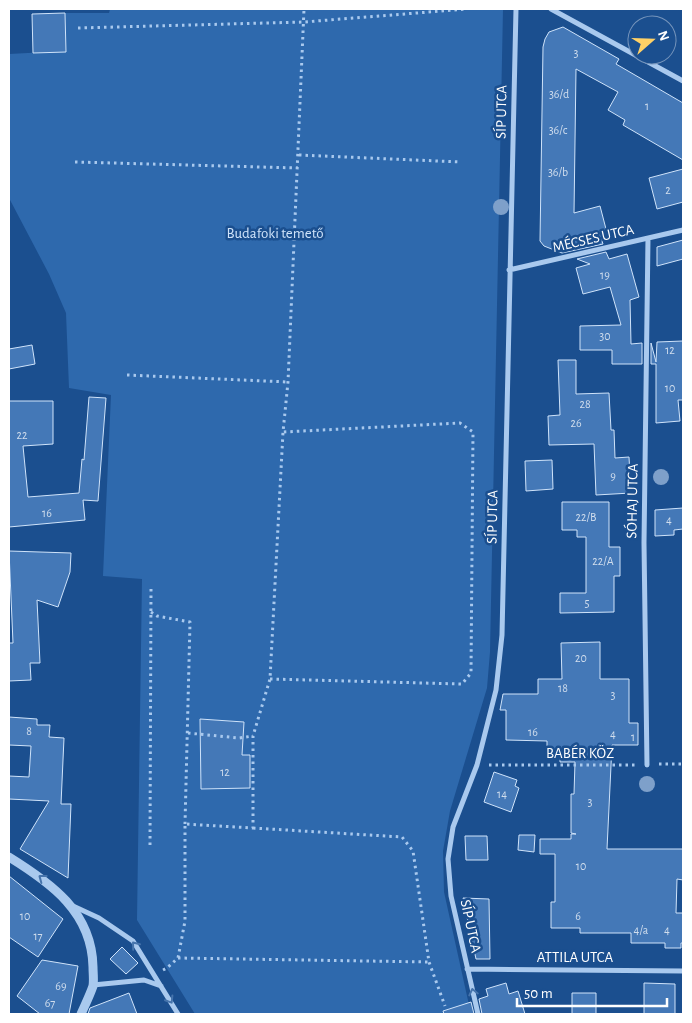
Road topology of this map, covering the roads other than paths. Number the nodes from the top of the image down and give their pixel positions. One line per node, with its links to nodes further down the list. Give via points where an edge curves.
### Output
1 (516, 9): 6 (street, SÍP UTCA)
2 (551, 9): 3 (street)
3 (683, 82)
4 (683, 230): 5 (street, MÉCSES UTCA)
5 (648, 238): 6 (street, MÉCSES UTCA); 7 (street, SÓHAJ UTCA, via 644,543)
6 (509, 270): 10 (street, SÍP UTCA, via 502,635 496,690 477,765 453,826 448,859)
7 (647, 764)
8 (9, 857): 9 (street, one-way to 8, via 40,876)
9 (71, 905): 12 (street, via 86,931 93,956); 13 (street, one-way to 9, via 133,941 100,918)
10 (467, 969): 11 (street, ATTILA UTCA); 16 (street, SÍP UTCA, one-way to 10)
11 (683, 971)
12 (93, 985): 13 (street, via 144,980); 14 (street)
13 (161, 986): 15 (street, one-way to 15)
14 (81, 1014)
15 (178, 1014)
16 (478, 1014)

